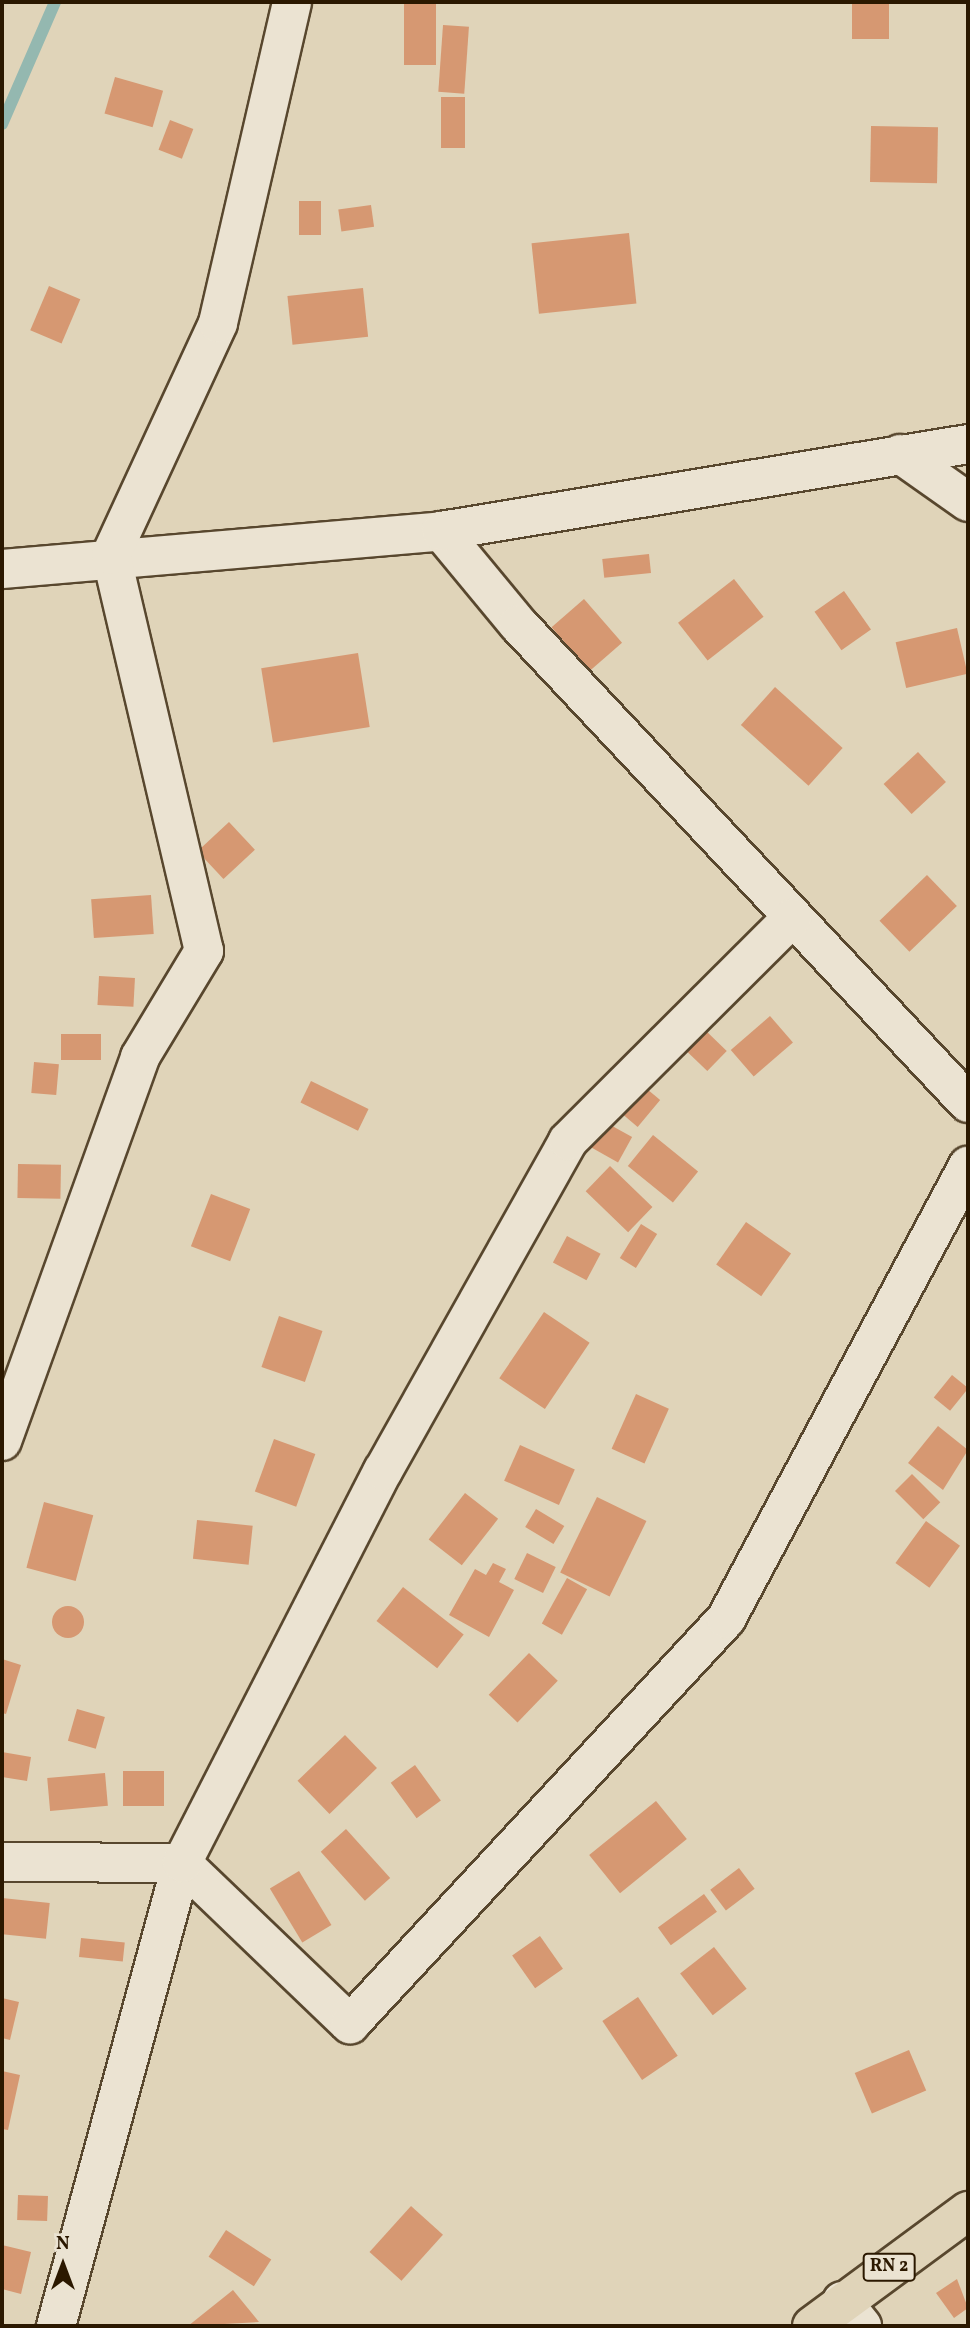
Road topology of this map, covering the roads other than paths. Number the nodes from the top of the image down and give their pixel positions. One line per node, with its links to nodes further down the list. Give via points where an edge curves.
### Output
1 (292, 2): 6 (street, via 218,323)
2 (968, 444): 3 (street)
3 (900, 454): 4 (street); 5 (street)
4 (968, 502)
5 (441, 531): 6 (street); 8 (street, via 517,624)
6 (111, 555): 7 (street); 11 (street, via 204,951 140,1057)
7 (2, 569)
8 (792, 918): 9 (street); 13 (street, via 568,1141 383,1471)
9 (968, 1103)
10 (968, 1166): 13 (street, via 726,1619 350,2024)
11 (2, 1441)
12 (2, 1862): 13 (street)
13 (182, 1863): 16 (street)
14 (968, 2211): 15 (main road, RN 2)
15 (852, 2314): 17 (main road, RN 2)
16 (55, 2326)
17 (812, 2326)

